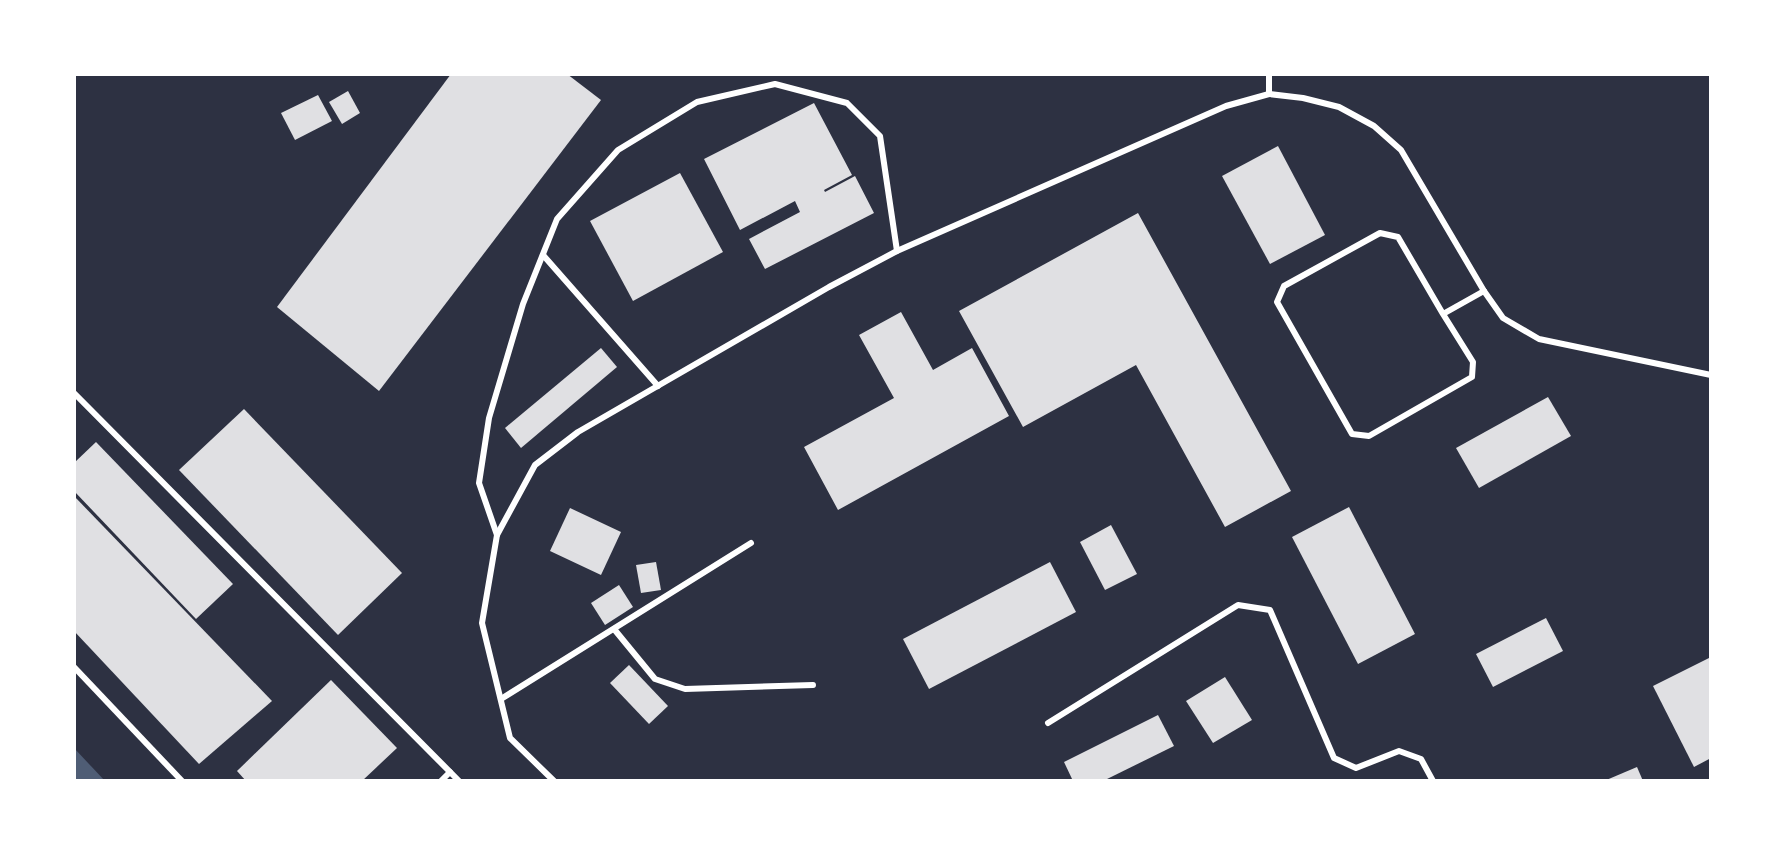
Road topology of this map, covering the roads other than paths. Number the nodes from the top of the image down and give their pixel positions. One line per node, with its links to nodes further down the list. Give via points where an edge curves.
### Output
1 (1269, 74): 2 (lane)
2 (1269, 94): 3 (lane, via 1226,106); 5 (lane, via 1339,107 1374,126 1401,150)
3 (897, 251): 4 (lane, via 880,136 847,103 775,84 697,102 618,150 557,219); 8 (lane)
4 (543, 255): 8 (lane); 10 (lane, via 489,418 479,483)
5 (1484, 291): 6 (lane); 7 (lane, via 1503,318 1539,339)
6 (1443, 314): 6 (lane, via 1473,362 1472,377 1369,436 1352,434 1277,302 1284,286 1380,233 1398,237)
7 (1711, 375)
8 (658, 386): 10 (lane, via 578,432 535,465)
9 (74, 393): 17 (lane)
10 (497, 535): 15 (lane, via 482,623)
11 (751, 543): 12 (lane)
12 (614, 629): 14 (lane, via 655,679 685,689); 15 (lane)
13 (74, 667): 18 (lane)
14 (813, 685)
15 (501, 699): 21 (lane, via 510,738)
16 (1048, 723): 22 (lane, via 1238,605 1270,610 1334,758 1356,768 1399,751 1421,759)
17 (450, 772): 19 (lane); 20 (lane)
18 (182, 781)
19 (441, 781)
20 (459, 781)
21 (554, 781)
22 (1433, 781)

